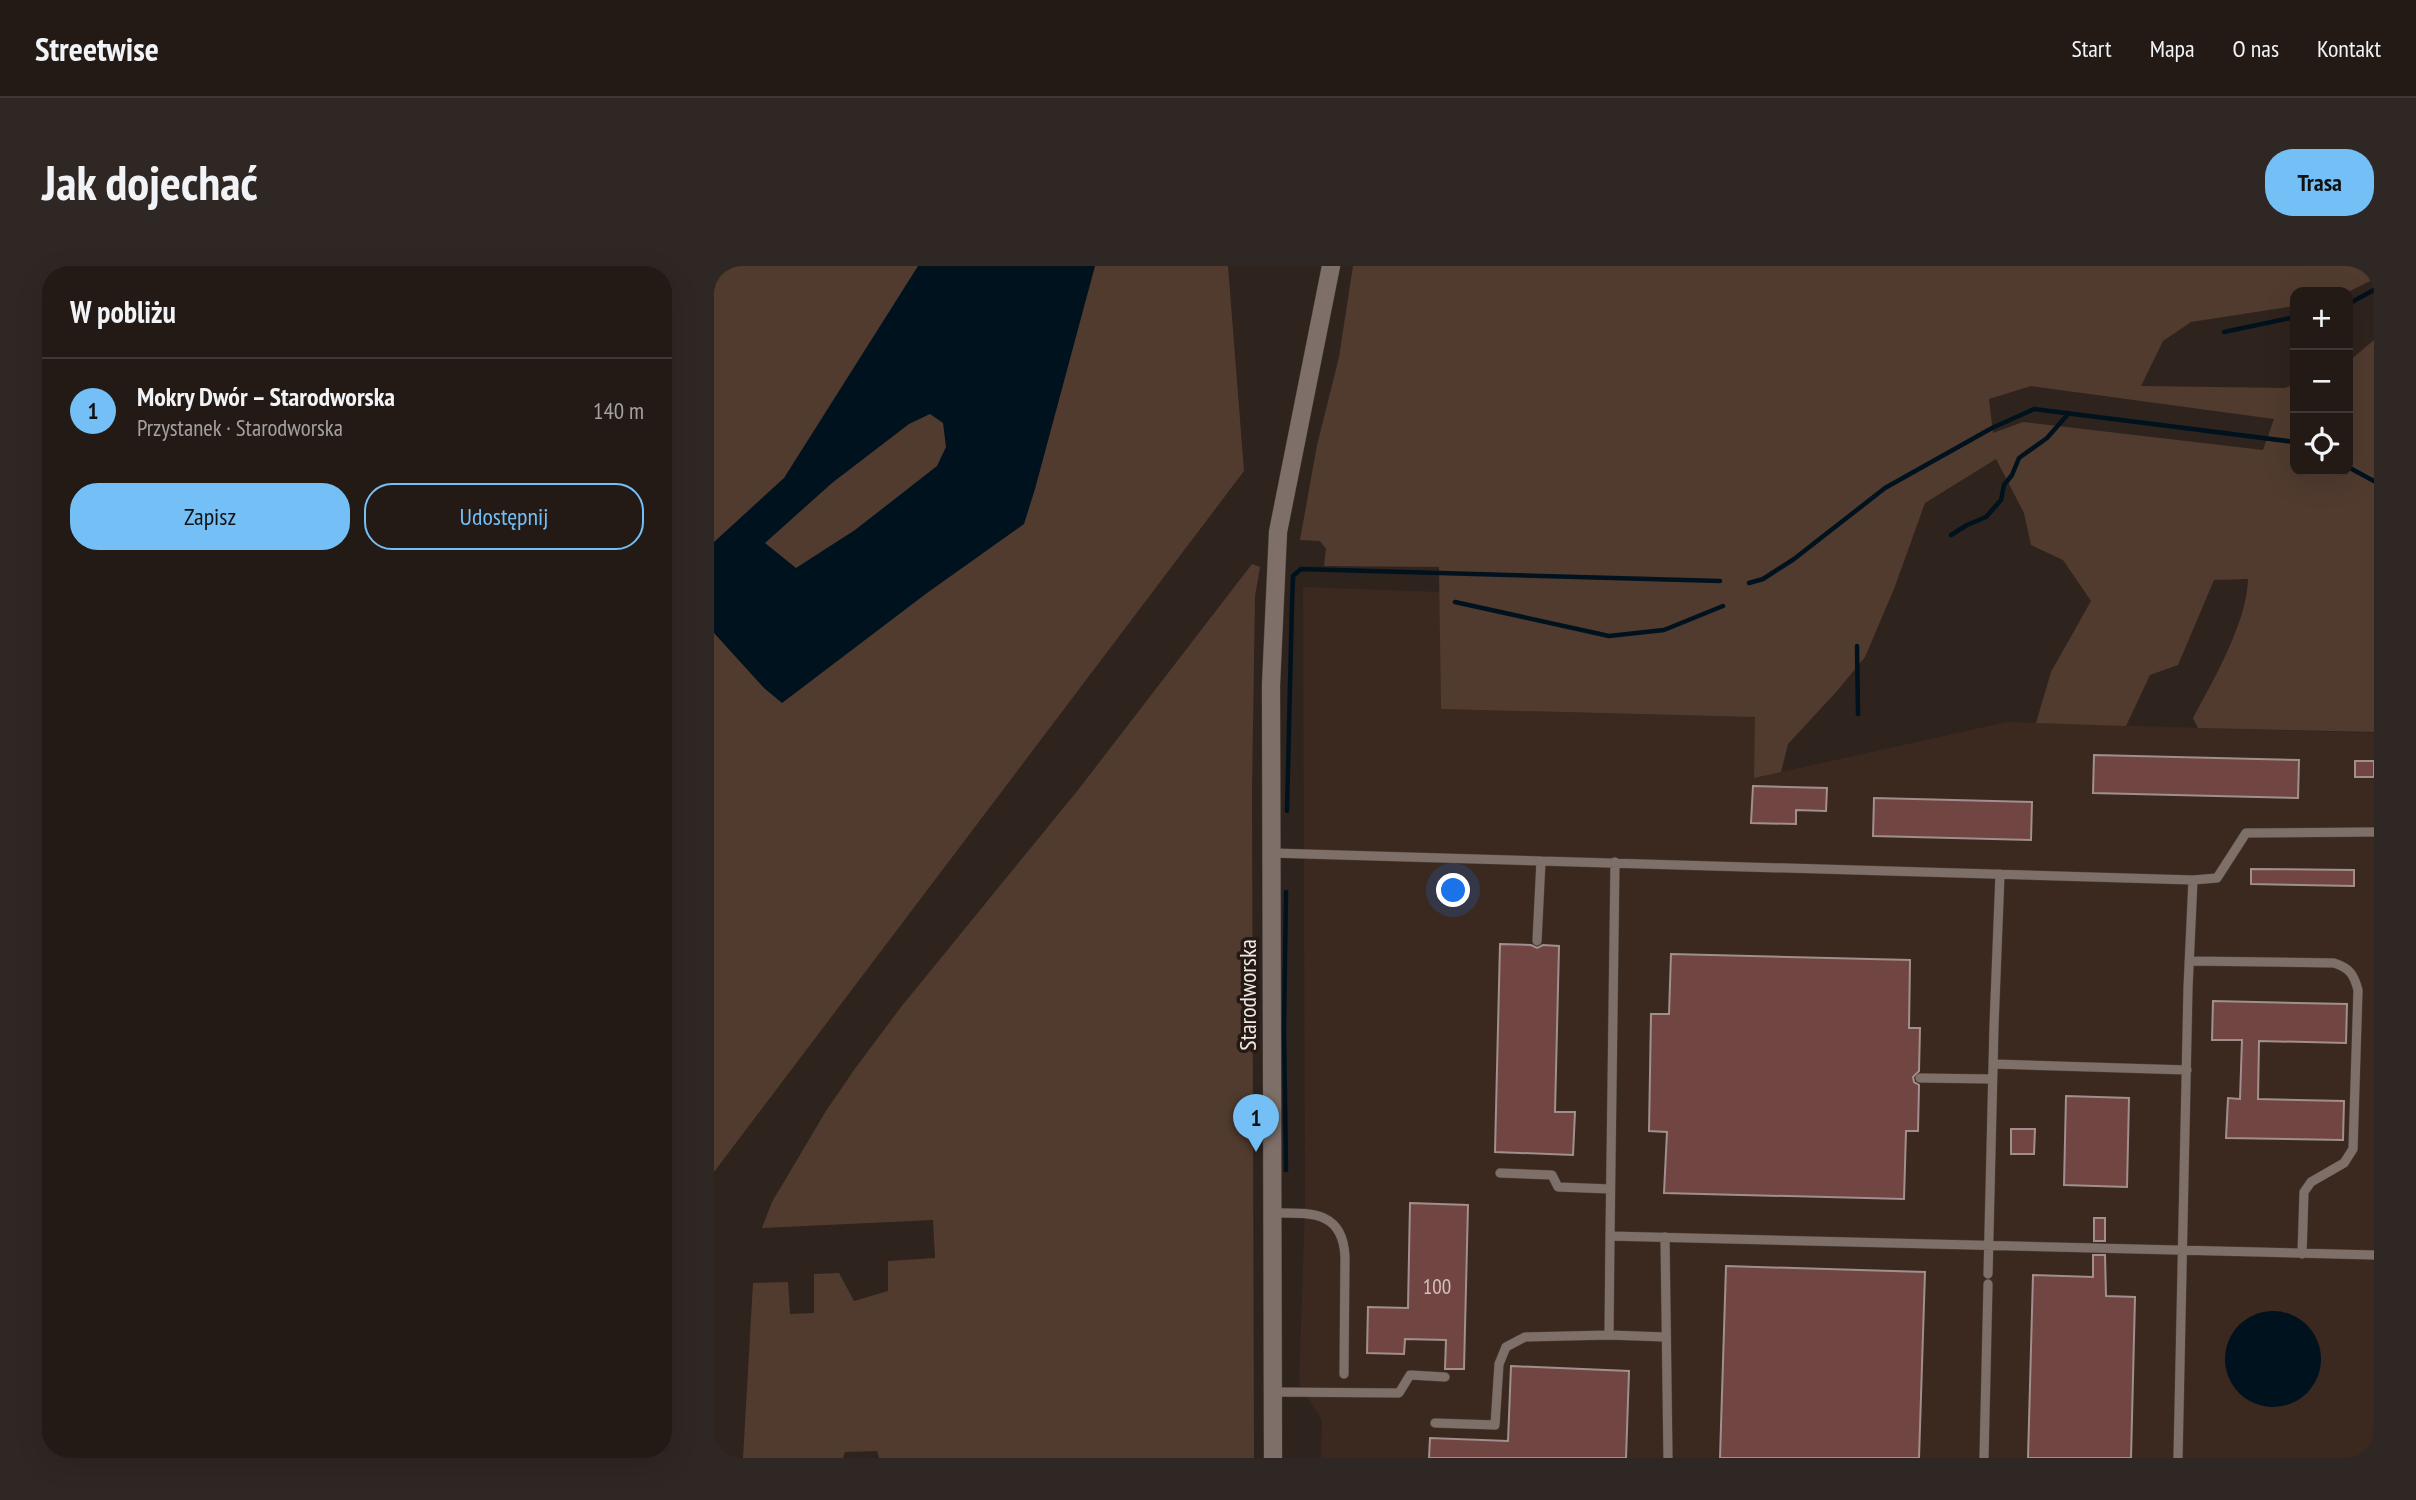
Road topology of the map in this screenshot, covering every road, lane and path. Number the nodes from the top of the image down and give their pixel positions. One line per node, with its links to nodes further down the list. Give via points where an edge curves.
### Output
1 (1331, 266): 3 (street, Starodworska, via 1279,532 1271,685)
2 (2374, 832): 7 (lane, via 2246,833 2217,878)
3 (1272, 853): 4 (lane); 16 (street, Starodworska)
4 (1541, 861): 5 (lane); 8 (lane)
5 (1615, 862): 6 (lane); 15 (lane)
6 (2000, 874): 7 (lane); 10 (lane)
7 (2193, 880): 9 (lane)
8 (1537, 941)
9 (2189, 961): 11 (lane); 21 (lane, via 2334,963 2353,974 2358,990 2353,1149 2344,1163 2311,1182 2304,1192)
10 (1993, 1064): 11 (lane); 13 (lane)
11 (2187, 1070): 20 (lane)
12 (1920, 1078): 13 (lane)
13 (1992, 1079): 19 (lane)
14 (1500, 1173): 15 (lane, via 1552,1175 1558,1187)
15 (1610, 1189): 17 (lane)
16 (1274, 1213): 25 (lane, via 1324,1217 1345,1243); 27 (street, Starodworska)
17 (1610, 1236): 18 (lane); 23 (lane)
18 (1665, 1237): 19 (lane); 24 (lane)
19 (1990, 1246): 20 (lane); 31 (lane)
20 (2183, 1251): 21 (lane); 32 (lane)
21 (2302, 1254): 22 (lane)
22 (2374, 1255)
23 (1609, 1335): 24 (lane); 28 (lane, via 1525,1338 1506,1347 1499,1364 1495,1425)
24 (1665, 1337): 30 (lane)
25 (1344, 1374)
26 (1445, 1377): 27 (lane, via 1410,1376 1399,1393)
27 (1272, 1392): 29 (street, Starodworska)
28 (1435, 1423)
29 (1273, 1458)
30 (1668, 1458)
31 (1984, 1458)
32 (2178, 1458)

